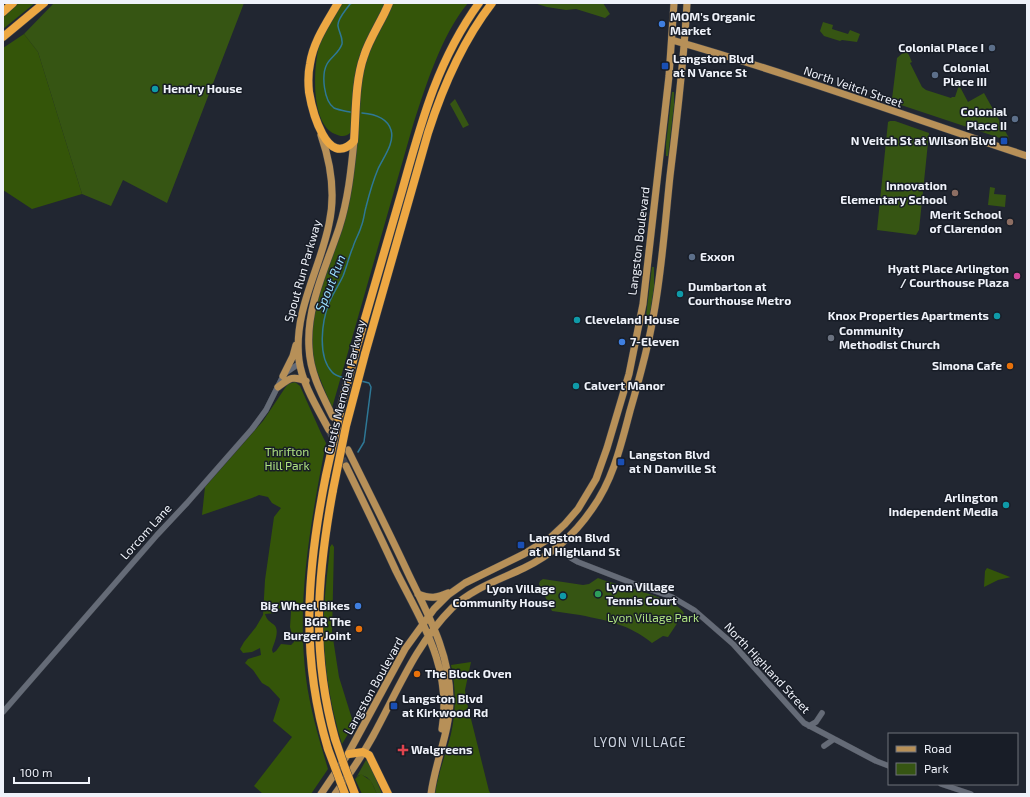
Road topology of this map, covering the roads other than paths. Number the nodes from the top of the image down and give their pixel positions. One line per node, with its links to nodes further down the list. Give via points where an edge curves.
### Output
1 (13, 3): 9 (highway)
2 (44, 3): 10 (highway)
3 (338, 3): 13 (highway, Spout Run Parkway, via 320,35 310,63 309,90)
4 (390, 3): 14 (highway, Spout Run Parkway, via 363,60 358,86)
5 (479, 3): 46 (highway, Custis Memorial Parkway, bridge, via 451,48 431,94 340,410 326,475 313,558 308,626 312,681 320,722)
6 (492, 3): 47 (highway, Custis Memorial Parkway, bridge, via 464,45 452,69 428,133 365,354 333,490 322,568 318,622 321,676 335,739)
7 (674, 3): 11 (main road, Langston Boulevard)
8 (686, 3): 12 (main road, Langston Boulevard)
9 (3, 12)
10 (3, 38)
11 (672, 40): 12 (main road, North Veitch Street); 27 (main road, Langston Boulevard, via 646,286 632,362 596,479 574,513)
12 (684, 44): 15 (main road, North Veitch Street); 28 (main road, Langston Boulevard, via 657,297 644,361 608,481 586,517)
13 (318, 126): 14 (highway, via 327,142 335,148 346,148); 17 (main road, Spout Run Parkway, via 330,168 332,207)
14 (354, 141): 16 (main road, Spout Run Parkway, via 350,181 342,218)
15 (1027, 156)
16 (309, 320): 18 (main road, via 305,352); 22 (main road, Spout Run Parkway, via 309,356)
17 (298, 333): 18 (main road, Spout Run Parkway); 19 (main road, via 293,354)
18 (300, 362): 19 (street, Lorcom Lane); 20 (main road, Spout Run Parkway); 22 (main road, via 307,367)
19 (283, 376): 21 (street, Lorcom Lane)
20 (306, 381): 21 (main road, via 293,378); 24 (main road, Spout Run Parkway)
21 (278, 387): 35 (street, Lorcom Lane, via 252,429)
22 (320, 393): 23 (main road, Spout Run Parkway)
23 (333, 417)
24 (329, 430)
25 (348, 450): 30 (main road)
26 (346, 466): 32 (main road)
27 (550, 538): 28 (street, North Highland Street); 29 (main road, Langston Boulevard)
28 (560, 545): 33 (main road, Langston Boulevard, via 532,564 474,591 453,607); 37 (street, North Highland Street, via 578,562 672,597 694,610 733,644 798,718)
29 (454, 590): 30 (main road, via 434,598); 31 (main road, Langston Boulevard)
30 (418, 594): 31 (main road)
31 (429, 616): 32 (main road, Langston Boulevard); 33 (main road)
32 (422, 624): 34 (main road); 41 (main road, Langston Boulevard, via 398,661)
33 (434, 629): 34 (main road, Langston Boulevard); 50 (main road, via 444,655 450,699 447,726)
34 (429, 636): 40 (main road, Langston Boulevard, via 410,664); 49 (main road, via 440,668 444,705 441,734 429,776)
35 (3, 712)
36 (822, 713): 37 (street, via 816,722)
37 (809, 726): 38 (street, North Highland Street)
38 (834, 739): 39 (street); 42 (street, North Highland Street)
39 (824, 746)
40 (364, 752): 41 (highway); 45 (main road, Langston Boulevard); 48 (highway, via 370,758)
41 (349, 754): 44 (main road, Langston Boulevard)
42 (888, 766)
43 (944, 785): 51 (street)
44 (321, 794)
45 (335, 794)
46 (345, 794)
47 (355, 794)
48 (388, 794)
49 (427, 794)
50 (431, 794)
51 (971, 794)

